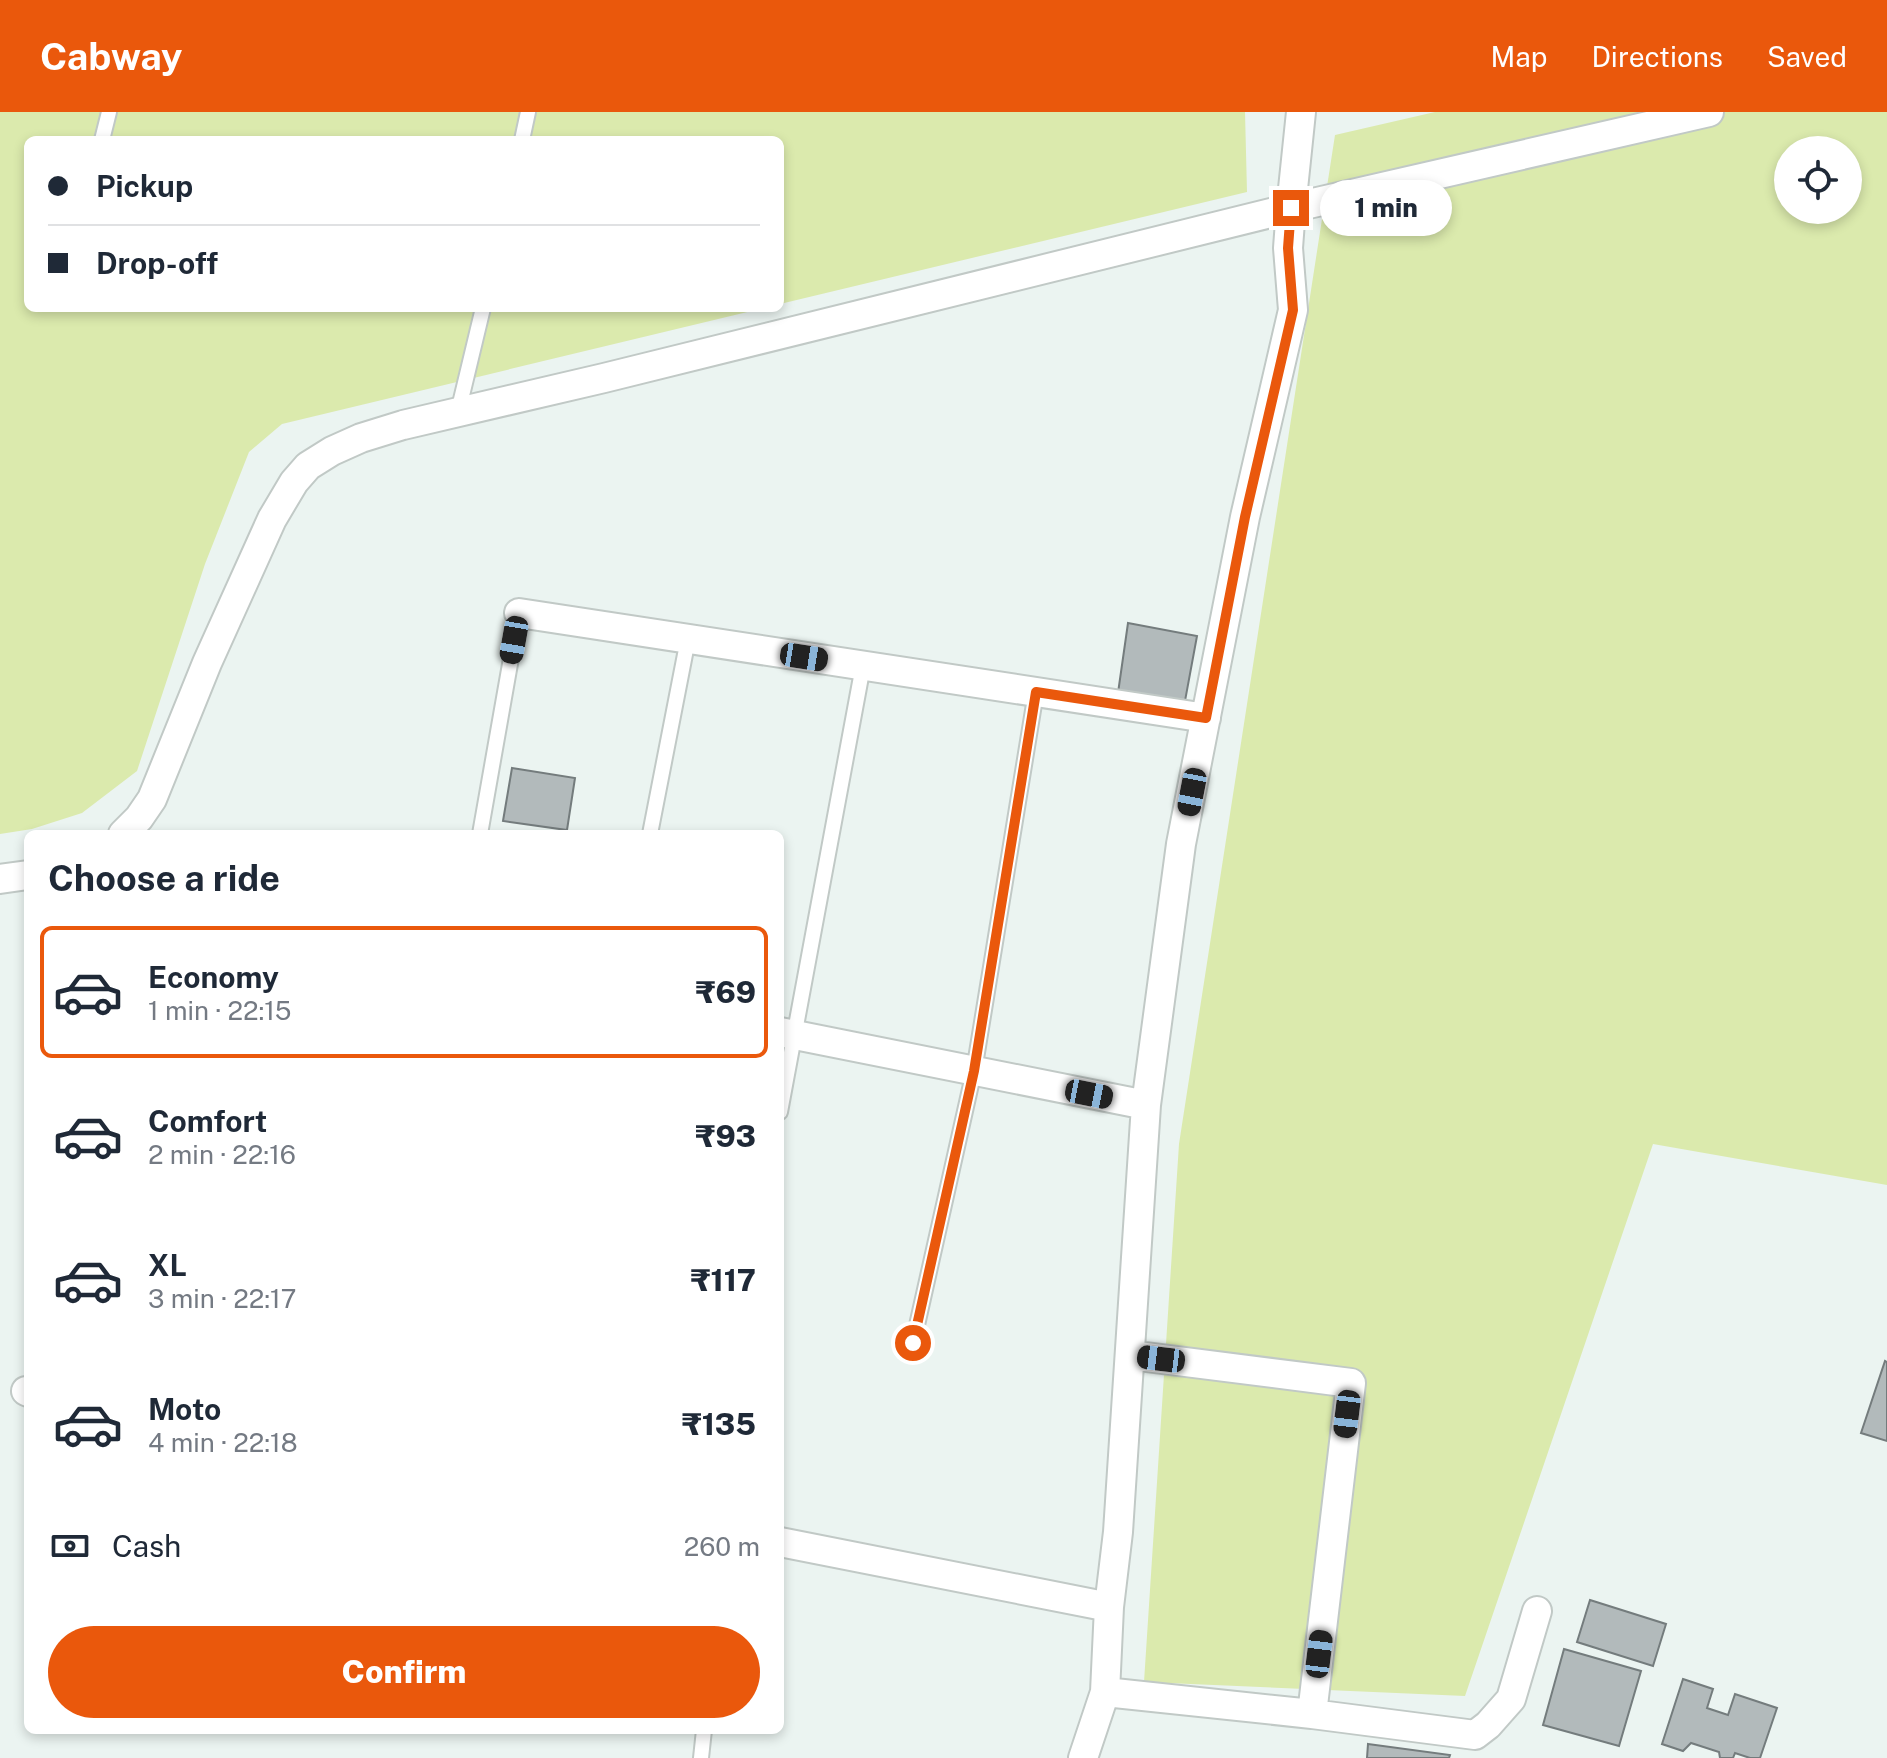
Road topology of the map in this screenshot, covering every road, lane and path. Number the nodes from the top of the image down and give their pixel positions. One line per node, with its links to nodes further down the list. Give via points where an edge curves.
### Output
1 (109, 112): 5 (lane)
2 (528, 112): 6 (lane)
3 (1301, 112): 7 (street)
4 (1709, 112): 7 (street)
5 (103, 136)
6 (523, 136)
7 (1291, 208): 9 (street); 14 (street, via 1293,310)
8 (482, 312): 9 (lane)
9 (458, 412): 15 (street, via 361,438 308,466 294,482 207,663 152,799)
10 (519, 613): 11 (street); 16 (lane)
11 (688, 639): 12 (street); 17 (lane)
12 (863, 666): 13 (street); 20 (lane)
13 (1036, 692): 14 (street); 21 (lane)
14 (1206, 718): 23 (street, via 1181,844)
15 (127, 830)
16 (481, 830)
17 (651, 830)
18 (24, 876): 19 (street)
19 (0, 879)
20 (788, 1034): 21 (street); 22 (lane)
21 (974, 1071): 23 (street); 24 (lane)
22 (784, 1073)
23 (1146, 1105): 25 (street)
24 (913, 1343)
25 (1130, 1355): 27 (street); 30 (street, via 1351,1383)
26 (784, 1543): 27 (street)
27 (1109, 1607): 29 (street)
28 (1537, 1611): 30 (street, via 1511,1699 1475,1735)
29 (1105, 1692): 30 (street); 33 (street)
30 (1312, 1714)
31 (704, 1734): 32 (lane)
32 (701, 1758)
33 (1083, 1758)

